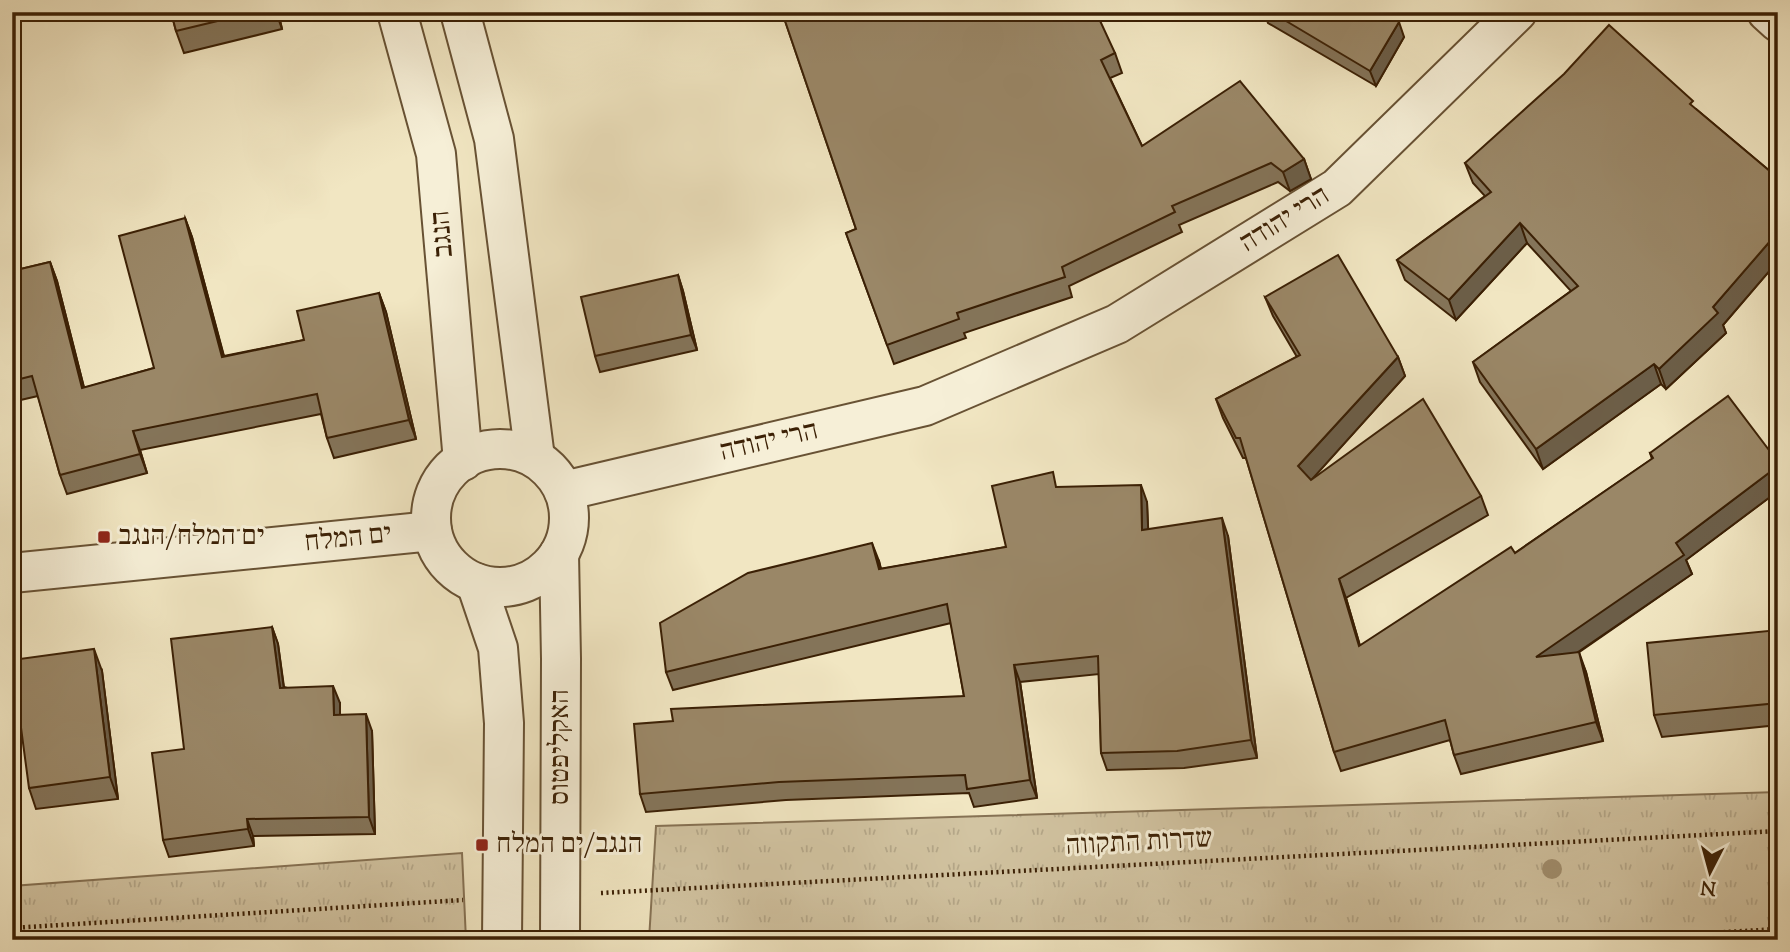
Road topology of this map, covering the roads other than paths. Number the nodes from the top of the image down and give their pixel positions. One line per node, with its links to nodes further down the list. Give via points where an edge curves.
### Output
1 (397, 12): 7 (street, הנגב, via 436,154)
2 (460, 12): 6 (street, via 494,139)
3 (1517, 12): 8 (street, הרי יהודה, via 1337,188 1117,324 925,406)
4 (1767, 12): 5 (street)
5 (1778, 22)
6 (535, 458): 7 (street, via 514,450 492,449); 8 (street, via 552,472)
7 (463, 461): 9 (street, via 439,485 431,508)
8 (564, 491): 10 (street, via 570,512 568,534)
9 (432, 531): 11 (street, ים המלח); 12 (street, via 440,553 456,571)
10 (559, 554): 12 (street, via 543,572 523,584 499,587); 14 (street, האקליפטוס)
11 (12, 573)
12 (476, 583): 13 (street, האקליפטוס, via 498,648 504,723)
13 (502, 940)
14 (561, 940)

